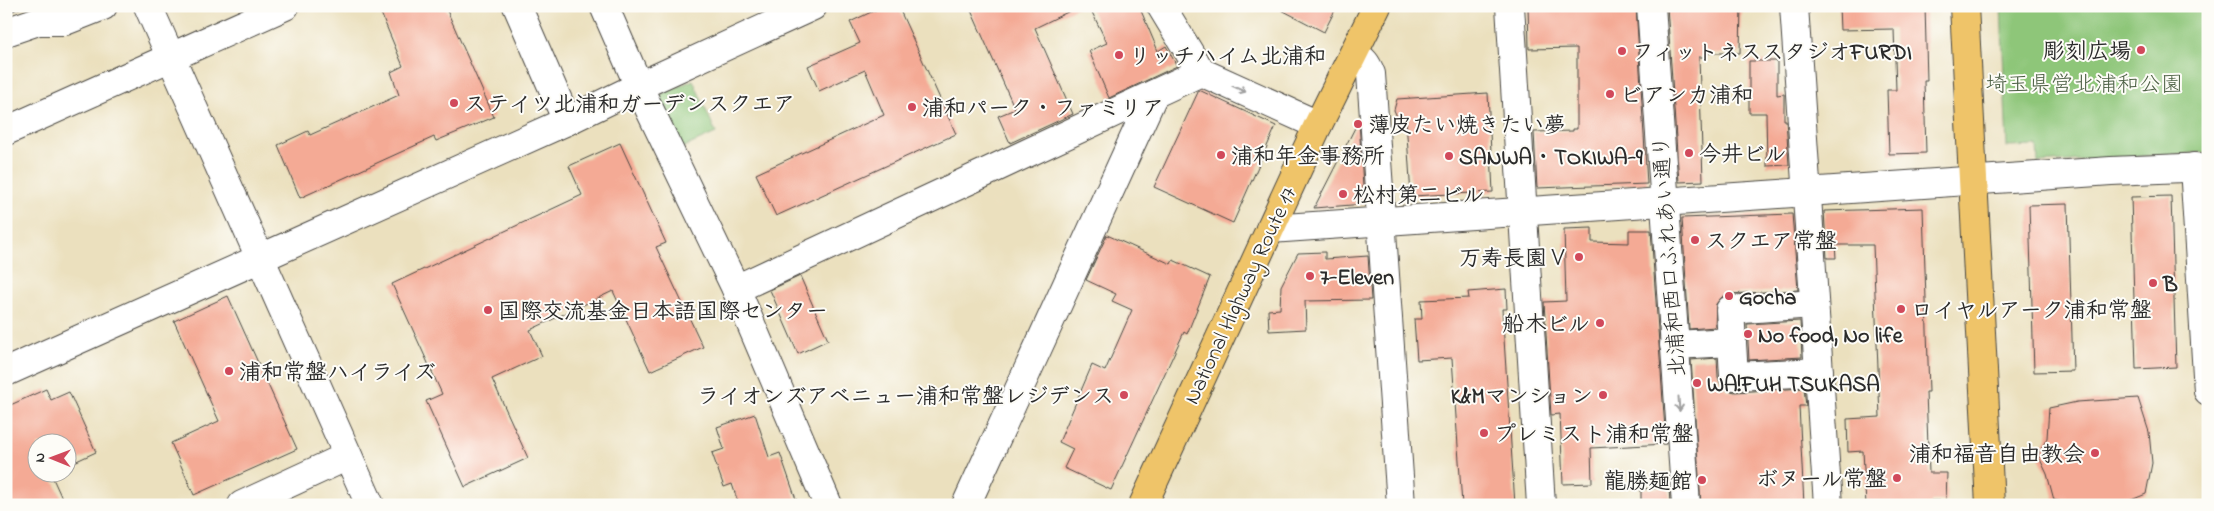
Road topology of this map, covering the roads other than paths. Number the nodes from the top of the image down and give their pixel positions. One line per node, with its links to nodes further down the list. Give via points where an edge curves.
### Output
1 (104, 6): 13 (street, via 65,21 38,21)
2 (148, 6): 15 (street)
3 (285, 6): 15 (street)
4 (517, 6): 19 (street)
5 (604, 6): 17 (street)
6 (813, 6): 17 (street)
7 (1161, 6): 16 (street)
8 (1377, 6): 14 (highway, National Highway Route 17)
9 (1510, 6): 26 (street)
10 (1650, 6): 25 (street, 北浦和西口ふれあい通り)
11 (1794, 6): 24 (street)
12 (1964, 6): 23 (highway)
13 (6, 32)
14 (1354, 55): 20 (highway, National Highway Route 17); 27 (street, via 1361,58 1371,74)
15 (172, 57): 21 (street); 29 (street)
16 (1201, 72): 18 (street); 20 (street, one-way to 20)
17 (638, 86): 19 (street); 30 (street)
18 (1154, 94): 30 (street); 41 (street)
19 (567, 121): 29 (street)
20 (1318, 125): 28 (highway, National Highway Route 17)
21 (6, 131)
22 (2201, 167): 23 (street); 36 (street)
23 (1973, 182): 24 (street); 47 (highway)
24 (1807, 193): 25 (street); 31 (street)
25 (1664, 202): 26 (street); 33 (street, 北浦和西口ふれあい通り)
26 (1523, 212): 27 (street); 44 (street)
27 (1381, 221): 28 (street); 43 (street)
28 (1270, 228): 42 (highway, National Highway Route 17)
29 (260, 258): 34 (street); 37 (street)
30 (736, 289): 40 (street)
31 (1814, 304): 32 (street, via 1730,310); 35 (street)
32 (1732, 342): 33 (street); 35 (street, via 1734,376)
33 (1674, 346): 45 (street, 北浦和西口ふれあい通り, one-way to 45)
34 (6, 372)
35 (1819, 372): 46 (street)
36 (2208, 391)
37 (348, 456): 38 (street); 39 (street)
38 (242, 505)
39 (370, 505)
40 (828, 505)
41 (966, 505)
42 (1143, 505)
43 (1401, 505)
44 (1542, 505)
45 (1686, 505)
46 (1828, 505)
47 (1990, 505)

